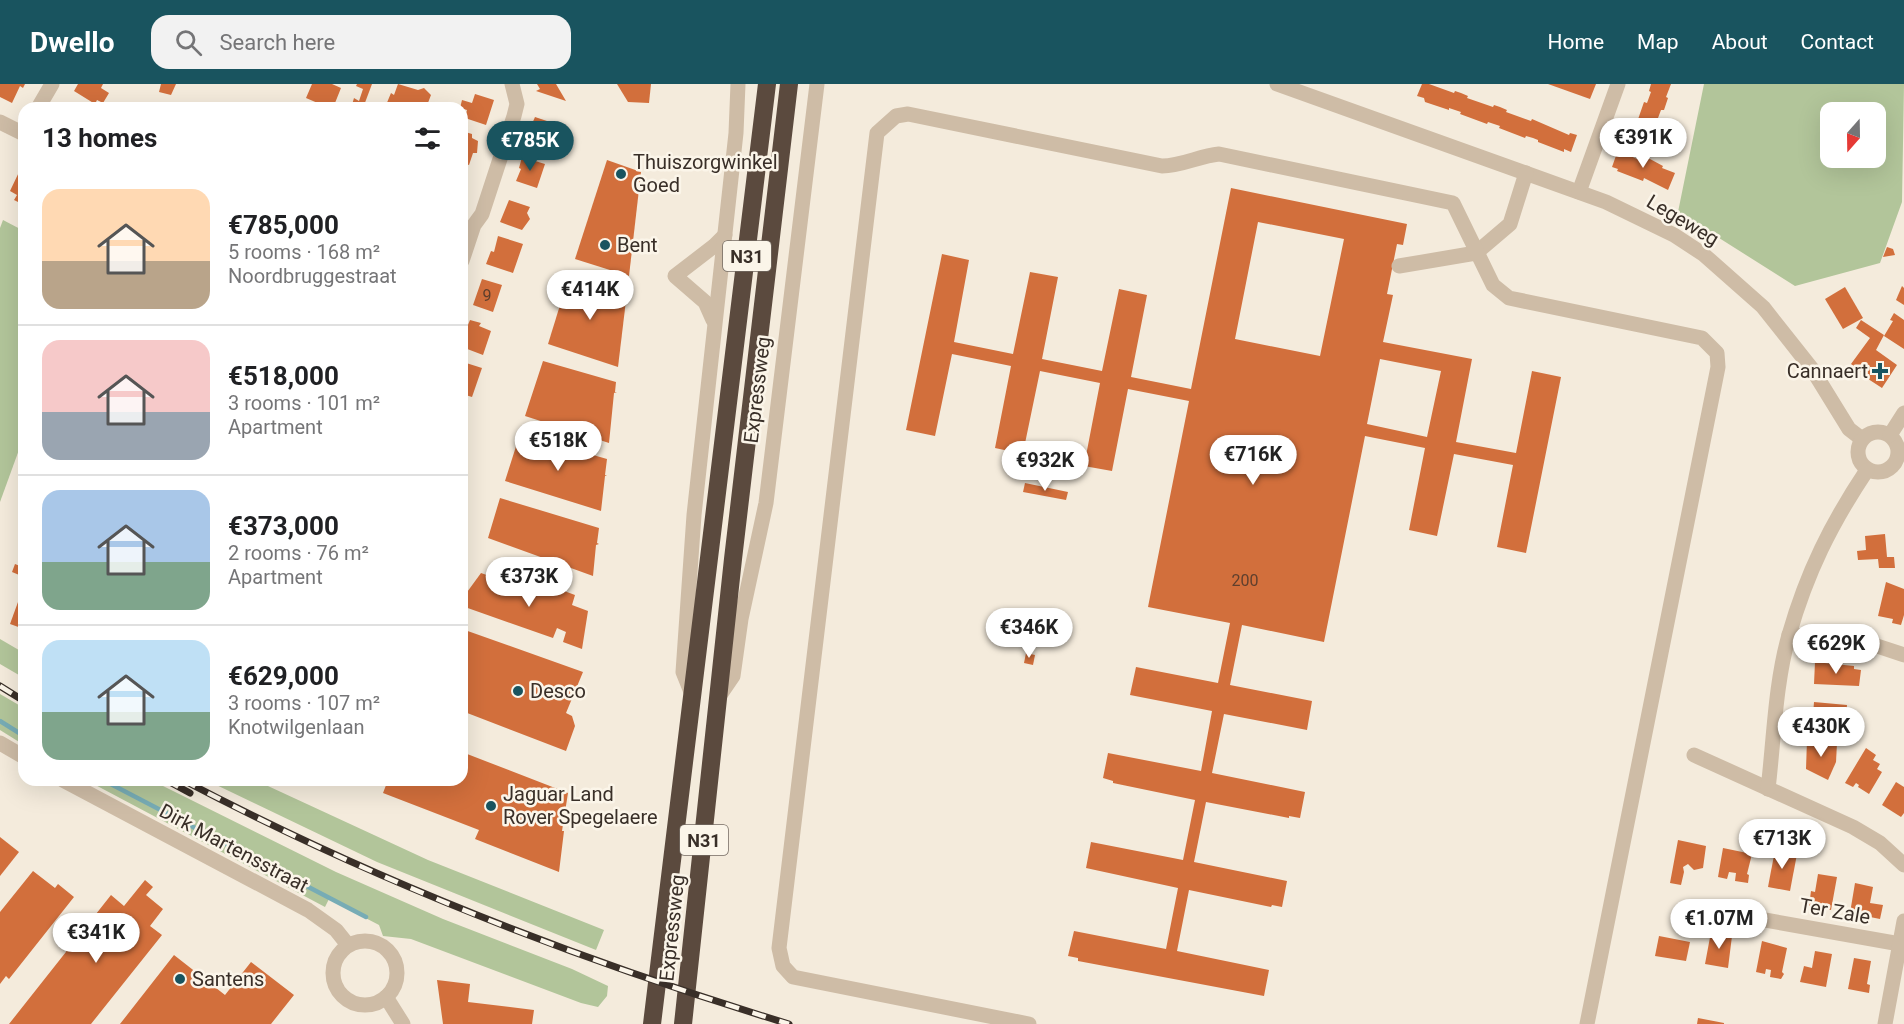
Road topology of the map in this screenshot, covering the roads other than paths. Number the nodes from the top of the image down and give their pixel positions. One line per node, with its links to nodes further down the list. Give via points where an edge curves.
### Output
1 (52, 84): 9 (street)
2 (512, 84): 15 (street, via 517,104 514,116 482,214)
3 (738, 84): 14 (street, Expressweg / N31)
4 (767, 84): 27 (highway, Expressweg / N31)
5 (789, 84): 26 (highway, Expressweg / N31)
6 (817, 84): 26 (street, Expressweg / N31, via 766,503 733,675)
7 (1277, 84): 12 (street, Legeweg)
8 (1618, 84): 13 (street)
9 (42, 102)
10 (0, 122): 11 (street)
11 (18, 130)
12 (1526, 173): 13 (street, Legeweg); 16 (street, via 1510,224)
13 (1580, 192): 21 (street, Legeweg, via 1674,235 1734,279 1763,306 1812,369 1849,429)
14 (725, 235): 18 (street, Expressweg / N31); 18 (street, via 675,276 705,302)
15 (468, 243)
16 (1476, 253): 17 (street); 42 (street, via 1453,203 1219,154 1162,166 908,114 896,116 877,133 779,948 783,966 793,976); 43 (street, via 1493,285 1509,298 1702,338 1717,353 1718,367)
17 (1399, 266)
18 (714, 323): 27 (street, Expressweg / N31, via 700,444 683,672)
19 (1904, 413): 20 (street)
20 (1890, 435): 21 (street, via 1873,432); 22 (street, via 1899,449)
21 (1862, 439): 23 (street, via 1857,454)
22 (1900, 464): 23 (street, via 1882,472)
23 (1868, 470): 24 (street, via 1820,548)
24 (1789, 635): 25 (street, via 1865,642); 32 (street)
25 (1904, 655)
26 (720, 695): 41 (highway, Expressweg / N31)
27 (693, 697): 40 (highway, Expressweg / N31)
28 (0, 742): 29 (street)
29 (18, 753)
30 (1694, 754): 32 (street)
31 (74, 786): 37 (street, Dirk Martensstraat, via 308,910 336,930)
32 (1768, 789): 33 (street, via 1864,833)
33 (1904, 865)
34 (1692, 907): 36 (street, Ter Zale)
35 (1904, 921): 36 (street)
36 (1899, 944): 44 (street)
37 (348, 945): 38 (street, via 374,942 391,954 397,977); 38 (street, via 338,954 333,967 333,981 339,992 361,1004)
38 (386, 997): 39 (street)
39 (403, 1024)
40 (652, 1024)
41 (683, 1024)
42 (1029, 1024)
43 (1587, 1024)
44 (1885, 1024)

